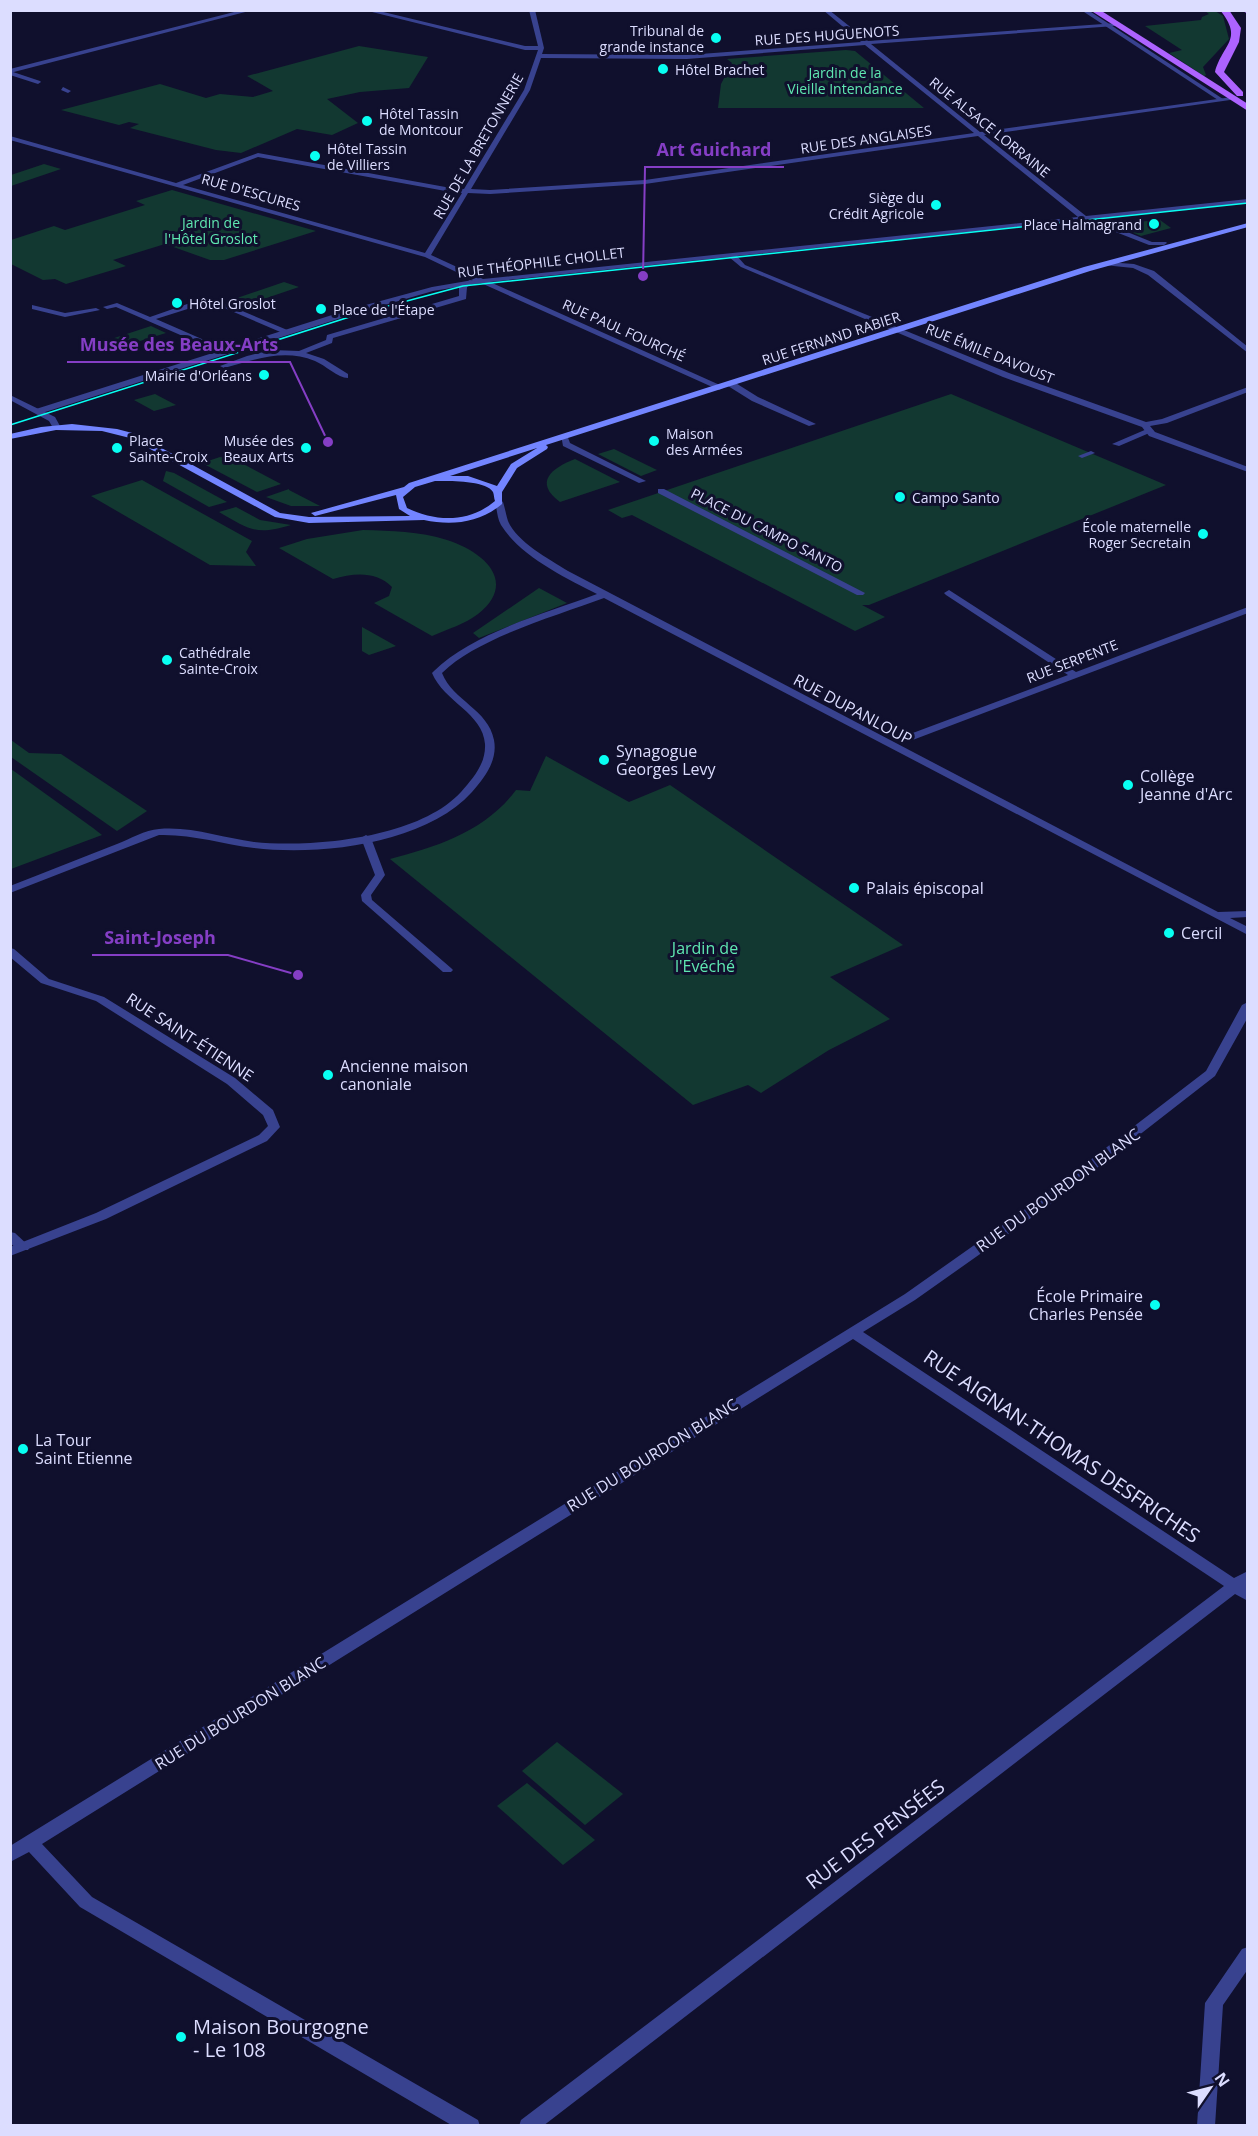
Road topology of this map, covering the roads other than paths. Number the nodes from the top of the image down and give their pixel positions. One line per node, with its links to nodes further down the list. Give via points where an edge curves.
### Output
1 (251, 10): 12 (street)
2 (366, 10): 11 (street, RUE DES HUGUENOTS)
3 (532, 10): 11 (street)
4 (825, 10): 10 (street, RUE ALSACE LORRAINE)
5 (1083, 10): 9 (street)
6 (1094, 10): 8 (main road)
7 (1224, 10): 15 (main road, via 1233,19 1237,42 1220,63 1219,72)
8 (1115, 24): 9 (street, RUE DES HUGUENOTS); 14 (main road)
9 (1105, 25): 10 (street, RUE DES HUGUENOTS); 14 (street)
10 (867, 45): 11 (street, RUE DES HUGUENOTS, via 687,57); 17 (street, RUE ALSACE LORRAINE)
11 (541, 52): 20 (street, RUE DE LA BRETONNERIE, via 523,97)
12 (10, 72): 13 (street)
13 (38, 82)
14 (1225, 99): 16 (main road); 17 (street, RUE DES ANGLAISES)
15 (1248, 100)
16 (1248, 108)
17 (980, 134): 20 (street, RUE DES ANGLAISES, via 645,182); 22 (street, RUE ALSACE LORRAINE)
18 (10, 138): 19 (street, RUE D'ESCURES)
19 (179, 184): 20 (street, RUE DES ANGLAISES, via 265,155); 28 (street, RUE D'ESCURES)
20 (468, 191): 28 (street, RUE DE LA BRETONNERIE)
21 (1248, 201): 22 (street)
22 (1086, 218): 25 (street, RUE ALSACE LORRAINE, via 1151,244); 27 (street, RUE THÉOPHILE CHOLLET)
23 (1248, 220): 25 (street)
24 (1248, 227): 29 (street); 29 (street, via 1152,256)
25 (1164, 243): 26 (street)
26 (1131, 252): 29 (street); 30 (street)
27 (731, 255): 31 (street, RUE THÉOPHILE CHOLLET); 37 (street, RUE ÉMILE DAVOUST, via 742,266)
28 (428, 256): 31 (street, RUE D'ESCURES)
29 (1106, 264): 30 (street); 37 (street, RUE FERNAND RABIER)
30 (1134, 266): 39 (street, via 1150,273)
31 (481, 281): 32 (street, RUE THÉOPHILE CHOLLET); 45 (street, RUE PAUL FOURCHÉ)
32 (470, 282): 38 (street, RUE THÉOPHILE CHOLLET, via 432,289); 41 (street, via 463,286 464,297 330,337 322,346)
33 (35, 307): 35 (street, via 65,315)
34 (108, 307): 36 (street, via 117,305)
35 (96, 310)
36 (150, 319): 38 (street, via 196,304 216,302); 40 (street)
37 (899, 331): 44 (street, RUE FERNAND RABIER); 51 (street, RUE ÉMILE DAVOUST)
38 (288, 332): 40 (street, RUE THÉOPHILE CHOLLET)
39 (1248, 351)
40 (224, 352): 48 (street, RUE THÉOPHILE CHOLLET)
41 (302, 352): 42 (street, via 276,350); 43 (street)
42 (224, 366)
43 (345, 376)
44 (730, 384): 45 (street, RUE FERNAND RABIER); 49 (street)
45 (719, 388): 53 (street, RUE FERNAND RABIER)
46 (1248, 389): 51 (street)
47 (10, 397): 48 (street)
48 (39, 411): 50 (street)
49 (812, 424)
50 (56, 426): 52 (street); 63 (street, via 87,425 133,436 258,507)
51 (1149, 430): 54 (street); 57 (street, RUE ÉMILE DAVOUST)
52 (10, 437)
53 (564, 437): 58 (street, RUE FERNAND RABIER); 59 (street, via 566,444); 62 (street, RUE FERNAND RABIER, via 522,459)
54 (1116, 444)
55 (1091, 453): 56 (street)
56 (1082, 456)
57 (1248, 471)
58 (435, 478): 60 (street, RUE FERNAND RABIER); 62 (street, via 474,480 492,486)
59 (642, 482)
60 (404, 490): 63 (street, RUE FERNAND RABIER, via 328,511); 64 (street, via 399,496 403,509)
61 (661, 491): 65 (street, PLACE DU CAMPO SANTO)
62 (498, 497): 64 (street, via 482,514 468,518); 67 (street, RUE DUPANLOUP, via 504,523 515,537 552,564)
63 (290, 516): 64 (street, via 309,520)
64 (422, 518)
65 (860, 593)
66 (949, 593): 69 (street)
67 (605, 594): 71 (street, via 485,642 442,665 437,673 439,681 482,723 489,738 490,762 469,792 444,812); 74 (street, RUE DUPANLOUP)
68 (1248, 610): 69 (street, RUE SERPENTE)
69 (1073, 674): 70 (street, RUE SERPENTE)
70 (906, 739)
71 (366, 838): 72 (street, via 330,844 268,846 179,830 158,832); 77 (street, via 380,875 366,895 367,901)
72 (10, 890)
73 (1248, 914): 74 (street)
74 (1217, 915): 75 (street)
75 (1248, 932)
76 (10, 951): 81 (street, RUE SAINT-ÉTIENNE, via 45,981 100,999 231,1081 269,1113 274,1127 262,1138 101,1216)
77 (447, 969)
78 (1248, 1005): 79 (street, RUE DU BOURDON BLANC)
79 (1244, 1023): 82 (street, RUE DU BOURDON BLANC, via 1211,1074 1043,1203 910,1297)
80 (10, 1236): 81 (street)
81 (17, 1250)
82 (853, 1332): 83 (street, RUE AIGNAN-THOMAS DESFRICHES); 84 (street, RUE DU BOURDON BLANC)
83 (1243, 1586): 88 (street, RUE DES PENSÉES)
84 (32, 1843): 85 (street, RUE DU BOURDON BLANC); 87 (street, via 86,1902)
85 (10, 1855)
86 (1248, 1954): 89 (street, via 1214,2003)
87 (471, 2126)
88 (528, 2126)
89 (1206, 2126)

